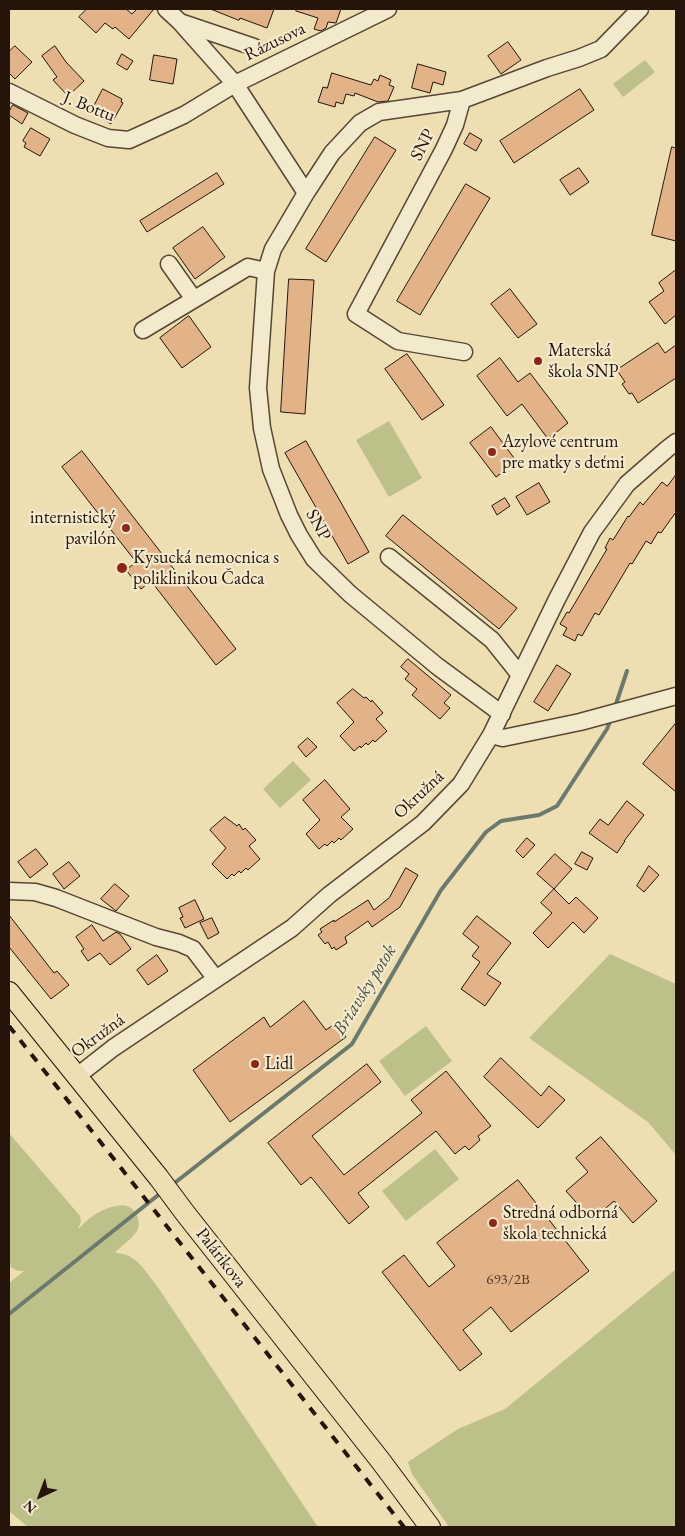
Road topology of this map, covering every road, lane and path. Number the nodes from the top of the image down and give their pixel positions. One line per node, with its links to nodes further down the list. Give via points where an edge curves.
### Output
1 (166, 9): 4 (street, Rázusova)
2 (388, 9): 6 (street, Rázusova)
3 (640, 9): 8 (street, SNP, via 601,49)
4 (180, 22): 5 (street); 6 (street, Rázusova)
5 (254, 47)
6 (234, 84): 7 (street, J. Bottu, via 184,115 129,140 108,138 75,126); 9 (street, Rázusova)
7 (9, 92)
8 (462, 100): 9 (street, SNP, via 378,112 347,136); 14 (street, SNP, via 444,149 356,314 398,341)
9 (306, 193): 11 (street, SNP, via 273,250)
10 (169, 264): 12 (street)
11 (266, 271): 12 (street, via 248,267); 19 (street, SNP, via 258,388 262,428 271,469 298,535 314,559 350,594 436,666)
12 (193, 298): 13 (street)
13 (143, 330)
14 (464, 352)
15 (676, 442): 17 (street, Okružná, via 627,484 600,520)
16 (389, 557): 17 (street, via 492,640)
17 (520, 675): 19 (street, Okružná)
18 (676, 696): 20 (street, via 580,722 503,738)
19 (502, 714): 20 (street, Okružná)
20 (491, 735): 22 (street, Okružná, via 461,784 423,823 329,895 292,928)
21 (9, 891): 22 (street, via 35,892 56,898 179,943 193,950)
22 (216, 979): 24 (street, Okružná, via 113,1048)
23 (9, 992): 24 (main road, Palárikova)
24 (76, 1077): 25 (main road, Palárikova, via 165,1186)
25 (430, 1527)

